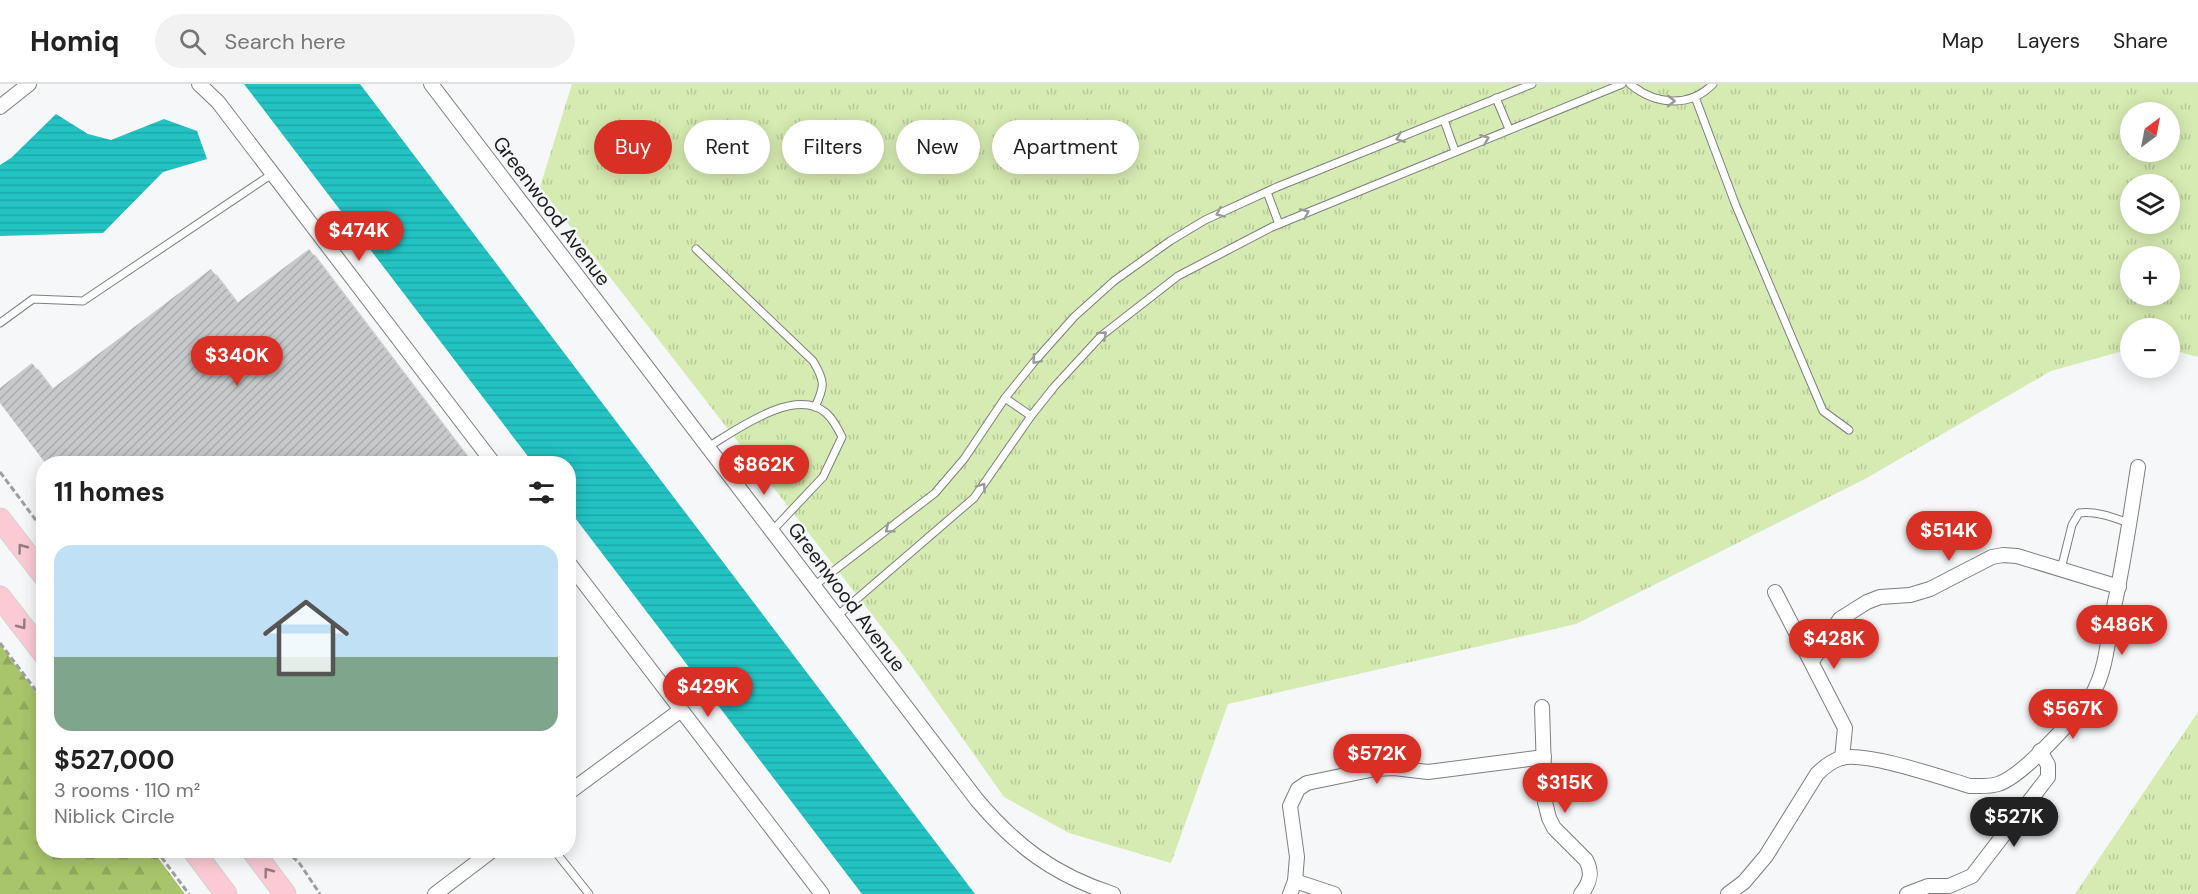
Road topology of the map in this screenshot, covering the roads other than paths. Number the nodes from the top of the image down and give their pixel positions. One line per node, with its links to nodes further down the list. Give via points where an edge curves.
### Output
1 (29, 84): 10 (street)
2 (199, 84): 14 (street, via 218,102)
3 (431, 84): 23 (street, Greenwood Avenue)
4 (1532, 84): 9 (lane)
5 (1622, 84): 12 (lane)
6 (1630, 84): 8 (lane, one-way to 8, via 1659,100 1677,102)
7 (1713, 84): 8 (lane)
8 (1695, 97): 22 (lane, via 1736,206 1823,411)
9 (1496, 98): 11 (lane); 12 (lane)
10 (0, 107)
11 (1444, 120): 13 (lane); 15 (lane, one-way to 15)
12 (1509, 129): 13 (lane, one-way to 12)
13 (1455, 151): 16 (lane, one-way to 13)
14 (272, 174): 18 (lane, via 83,301 33,299); 24 (street)
15 (1267, 192): 16 (lane); 19 (lane, one-way to 19, via 1205,220 1114,281 1054,340)
16 (1280, 224): 21 (lane, one-way to 16, via 1101,336 1178,276)
17 (696, 249): 20 (lane, via 813,361 823,377 822,392)
18 (0, 323)
19 (1005, 398): 21 (lane); 32 (lane, one-way to 32, via 935,493)
20 (815, 406): 23 (lane, via 789,406 760,415); 28 (lane, via 826,412 842,437 823,477)
21 (1030, 416): 36 (lane, one-way to 21, via 974,498)
22 (1849, 430)
23 (708, 447): 28 (street, Greenwood Avenue)
24 (488, 456)
25 (2138, 466): 27 (street)
26 (0, 519): 29 (main road, one-way to 26)
27 (2129, 523): 30 (lane, via 2105,514 2079,513); 33 (street)
28 (772, 531): 32 (street, Greenwood Avenue)
29 (36, 566)
30 (2061, 569): 33 (street); 38 (street, via 2003,555 1930,589 1880,597 1840,619)
31 (576, 572): 40 (street)
32 (814, 586): 36 (street, Greenwood Avenue)
33 (2119, 587): 41 (street, via 2102,676 2092,697)
34 (1775, 592): 38 (street)
35 (0, 597): 37 (main road, one-way to 37)
36 (837, 616): 55 (street, Greenwood Avenue, via 999,826 1044,862 1075,880)
37 (36, 644)
38 (1812, 662): 43 (street, via 1845,728)
39 (1542, 707): 42 (street)
40 (681, 710): 44 (street); 54 (street)
41 (2040, 752): 43 (street, via 2013,777 1984,787 1866,757); 59 (street, via 2048,765 2048,777 1980,867 1962,882 1928,885)
42 (1544, 757): 49 (street, via 1428,772 1375,769 1306,783 1298,789 1290,806 1297,857); 57 (street, via 1549,818 1586,860 1591,875)
43 (1842, 758): 58 (street, via 1817,774 1766,856)
44 (576, 787)
45 (199, 858): 50 (main road)
46 (258, 858): 51 (main road, one-way to 46)
47 (482, 858): 52 (street)
48 (560, 858): 53 (lane)
49 (1292, 888): 56 (street, via 1314,886)
50 (226, 894)
51 (285, 894)
52 (435, 894)
53 (589, 894)
54 (822, 894)
55 (1113, 894)
56 (1334, 894)
57 (1581, 894)
58 (1728, 894)
59 (1907, 894)

